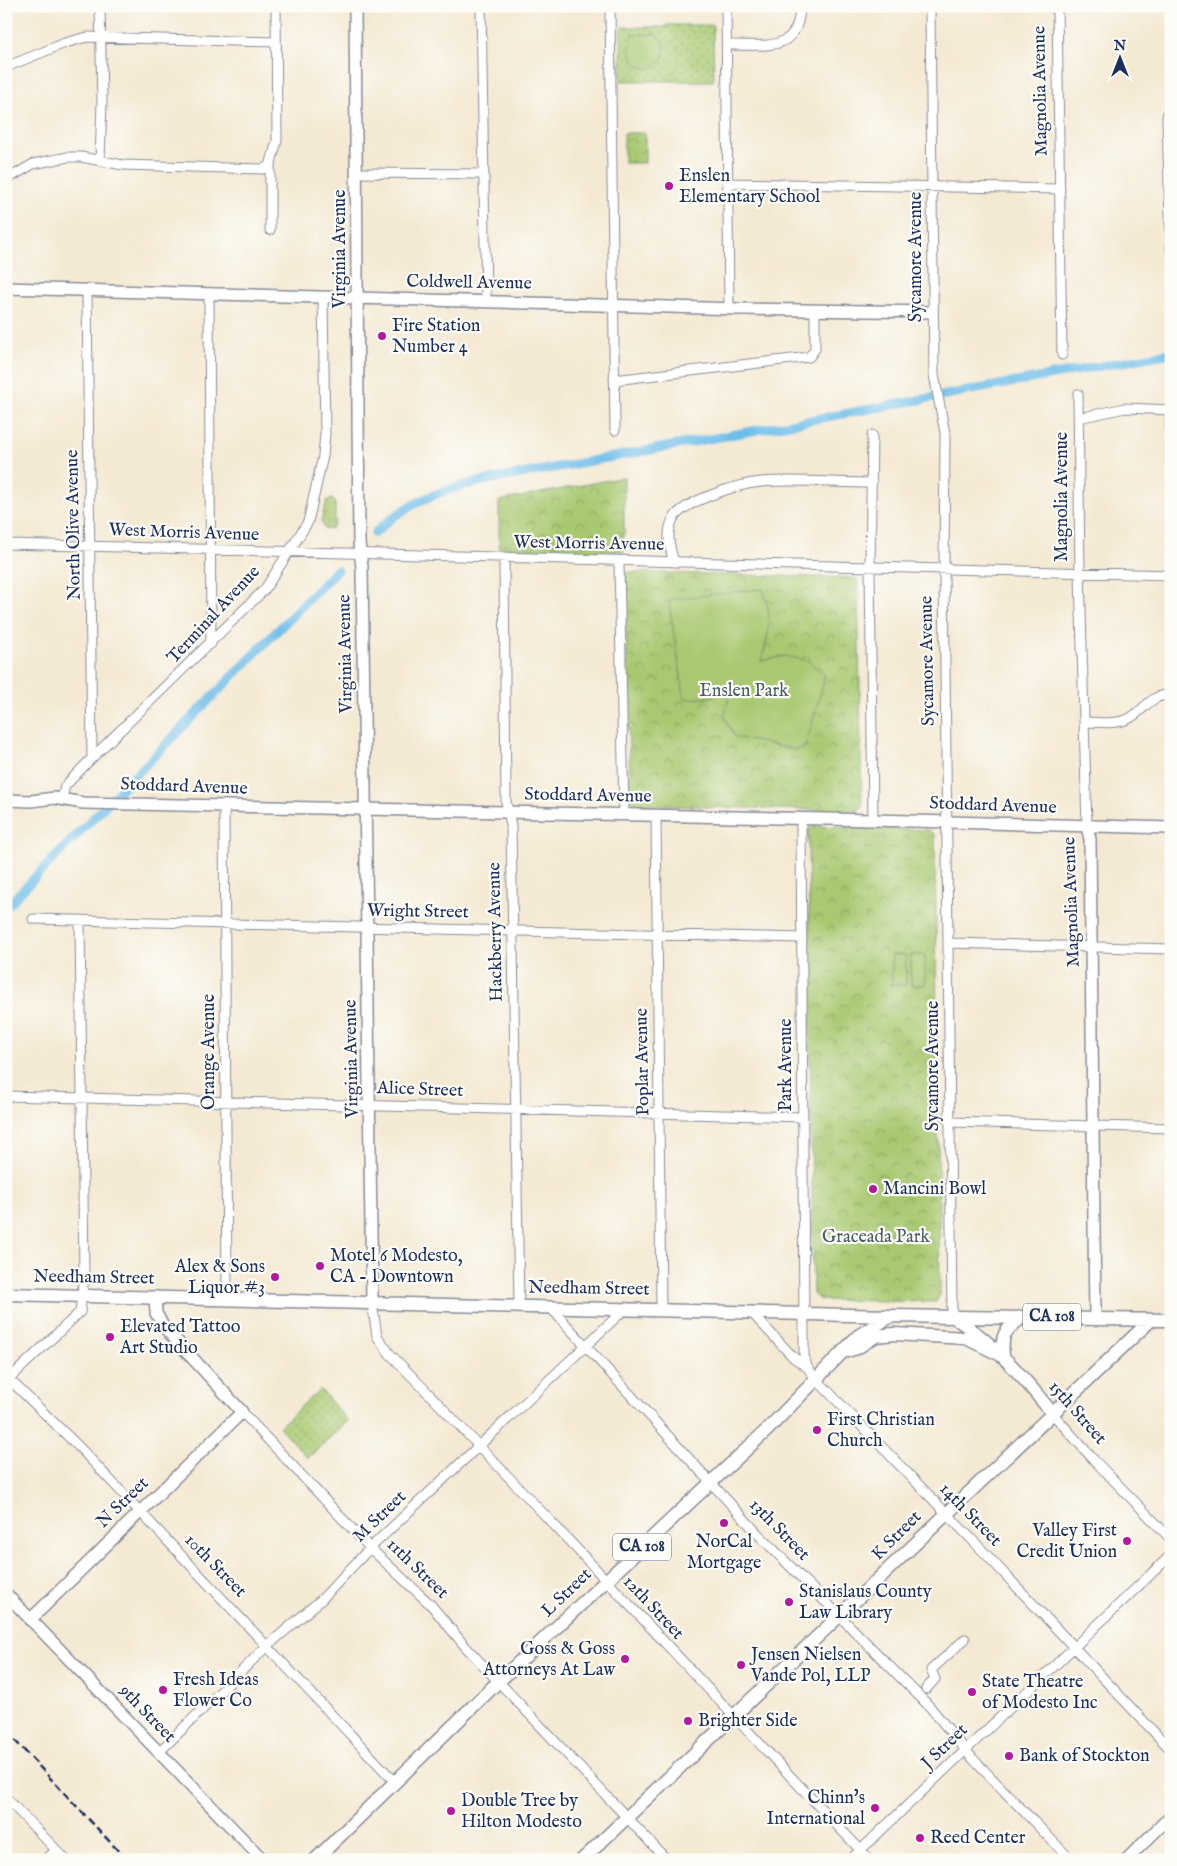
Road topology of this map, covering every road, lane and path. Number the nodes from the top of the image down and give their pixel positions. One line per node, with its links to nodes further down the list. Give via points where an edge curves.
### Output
1 (100, 6): 10 (street)
2 (276, 6): 11 (street)
3 (355, 6): 17 (street, Virginia Avenue)
4 (481, 6): 18 (street)
5 (610, 6): 31 (street)
6 (726, 6): 12 (street)
7 (800, 6): 12 (street, via 799,26 782,43)
8 (930, 6): 21 (street, Sycamore Avenue)
9 (1058, 6): 22 (street, Magnolia Avenue)
10 (100, 38): 11 (street); 13 (street, via 65,43); 15 (street)
11 (276, 42): 16 (street, via 277,141)
12 (727, 45): 20 (street)
13 (6, 67)
14 (1171, 95): 24 (street, via 1167,118)
15 (100, 161): 16 (street, via 133,166 262,169); 19 (street, via 81,157 44,160)
16 (272, 162): 23 (street)
17 (358, 174): 18 (street); 29 (street, Virginia Avenue)
18 (484, 174): 30 (street)
19 (6, 180)
20 (728, 183): 21 (street); 32 (street)
21 (932, 187): 22 (street); 34 (street, Sycamore Avenue)
22 (1060, 189): 35 (street, Magnolia Avenue)
23 (270, 230)
24 (1171, 251)
25 (6, 288): 26 (street, Coldwell Avenue)
26 (88, 291): 27 (street, Coldwell Avenue); 45 (street, North Olive Avenue)
27 (209, 294): 28 (street, Coldwell Avenue); 46 (street)
28 (323, 298): 29 (street, Coldwell Avenue); 47 (street, Terminal Avenue, via 323,456 308,522)
29 (357, 299): 30 (street, Coldwell Avenue); 48 (street, Virginia Avenue)
30 (486, 301): 31 (street, Coldwell Avenue)
31 (612, 304): 32 (street, Coldwell Avenue); 36 (street)
32 (729, 309): 33 (street, Coldwell Avenue)
33 (815, 311): 34 (street, Coldwell Avenue); 36 (street, via 815,349 809,357)
34 (932, 312): 53 (street, Sycamore Avenue, via 936,388 945,433)
35 (1062, 355)
36 (614, 380): 40 (street)
37 (1078, 394): 39 (street, Magnolia Avenue)
38 (1170, 410): 39 (street, via 1125,408); 42 (street)
39 (1079, 418): 54 (street, Magnolia Avenue)
40 (615, 430)
41 (872, 434): 43 (street)
42 (1171, 460)
43 (872, 483): 51 (street, via 760,482 722,491 691,504 672,520 669,547); 52 (street)
44 (6, 544): 45 (street, West Morris Avenue)
45 (90, 546): 46 (street, West Morris Avenue); 59 (street, North Olive Avenue)
46 (211, 550): 47 (street, West Morris Avenue); 56 (street)
47 (290, 552): 48 (street, West Morris Avenue); 56 (street, Terminal Avenue, via 265,589)
48 (361, 554): 49 (street, West Morris Avenue); 63 (street, Virginia Avenue)
49 (504, 558): 50 (street, West Morris Avenue); 64 (street, Hackberry Avenue)
50 (619, 562): 51 (street, West Morris Avenue); 65 (street)
51 (674, 562): 52 (street, West Morris Avenue)
52 (870, 567): 53 (street, West Morris Avenue); 68 (street)
53 (944, 569): 54 (street, West Morris Avenue); 69 (street, Sycamore Avenue)
54 (1080, 574): 55 (street, West Morris Avenue); 58 (street, Magnolia Avenue)
55 (1171, 575)
56 (211, 644): 59 (street, Terminal Avenue)
57 (1171, 695): 58 (street, via 1151,699 1137,714 1120,722)
58 (1086, 722): 70 (street, Magnolia Avenue)
59 (92, 758): 60 (street, Terminal Avenue, via 65,786)
60 (62, 798): 61 (street, Stoddard Avenue); 62 (street, Stoddard Avenue, via 76,803)
61 (6, 800)
62 (224, 806): 63 (street, Stoddard Avenue); 74 (street, Orange Avenue)
63 (366, 809): 64 (street, Stoddard Avenue); 75 (street, Virginia Avenue)
64 (508, 812): 65 (street, Stoddard Avenue); 76 (street, Hackberry Avenue, via 511,825)
65 (624, 814): 66 (street, Stoddard Avenue)
66 (656, 815): 67 (street, Stoddard Avenue); 77 (street, Poplar Avenue)
67 (800, 818): 68 (street, Stoddard Avenue); 78 (street, Park Avenue)
68 (873, 820): 69 (street, Stoddard Avenue)
69 (946, 823): 70 (street, Stoddard Avenue); 79 (street, Sycamore Avenue)
70 (1087, 827): 71 (street, Stoddard Avenue); 80 (street, Magnolia Avenue, via 1090,839)
71 (1171, 828)
72 (33, 919): 73 (street, Wright Street)
73 (80, 920): 74 (street, Wright Street); 83 (street)
74 (224, 924): 75 (street, Wright Street); 84 (street, Orange Avenue)
75 (368, 927): 76 (street, Wright Street); 85 (street, Virginia Avenue)
76 (512, 931): 77 (street, Wright Street); 86 (street, Hackberry Avenue)
77 (657, 934): 78 (street, Wright Street); 87 (street, Poplar Avenue)
78 (802, 938): 88 (street, Park Avenue)
79 (948, 943): 80 (street); 89 (street, Sycamore Avenue)
80 (1091, 947): 81 (street); 90 (street, Magnolia Avenue)
81 (1171, 949)
82 (6, 1096): 83 (street, Alice Street)
83 (82, 1098): 84 (street, Alice Street); 93 (street)
84 (226, 1102): 85 (street, Alice Street); 95 (street, Orange Avenue)
85 (370, 1105): 86 (street, Alice Street); 96 (street, Virginia Avenue)
86 (516, 1109): 87 (street, Alice Street); 97 (street, Hackberry Avenue)
87 (660, 1113): 88 (street, Alice Street); 100 (street, Poplar Avenue)
88 (803, 1117): 102 (street, Park Avenue)
89 (950, 1122): 90 (street); 104 (street, Sycamore Avenue)
90 (1093, 1124): 91 (street); 106 (street, Magnolia Avenue)
91 (1171, 1128)
92 (6, 1294): 93 (main road, Needham Street)
93 (83, 1295): 94 (main road, Needham Street); 113 (street, via 80,1312)
94 (155, 1297): 95 (main road, Needham Street); 115 (street, 11th Street, via 155,1311 161,1323)
95 (227, 1298): 96 (main road, Needham Street)
96 (372, 1302): 97 (main road, Needham Street); 117 (street, 12th Street, via 374,1327 383,1345)
97 (519, 1305): 98 (main road, Needham Street)
98 (549, 1306): 99 (main road, Needham Street); 109 (street, 13th Street)
99 (626, 1308): 100 (main road, Needham Street); 109 (street, M Street)
100 (660, 1309): 101 (main road, Needham Street)
101 (751, 1311): 102 (main road, Needham Street); 112 (street, 14th Street)
102 (804, 1312): 103 (main road, Needham Street); 112 (street)
103 (891, 1316): 104 (main road, Needham Street / CA 108); 110 (main road, L Street / CA 108, via 858,1336)
104 (952, 1316): 105 (main road, Needham Street / CA 108); 111 (main road, 15th Street, via 981,1335)
105 (1022, 1317): 106 (main road, Needham Street / CA 108); 111 (main road, via 1003,1334)
106 (1095, 1318): 107 (main road, Needham Street / CA 108)
107 (1151, 1320): 108 (main road, Needham Street / CA 108); 116 (main road, K Street)
108 (1170, 1321)
109 (586, 1345): 117 (street, M Street); 118 (street, 13th Street)
110 (843, 1352): 111 (main road, via 857,1348 876,1336 894,1334 966,1338); 114 (main road, L Street / CA 108)
111 (1003, 1356): 116 (main road, 15th Street)
112 (807, 1367): 114 (street, 14th Street)
113 (7, 1379): 119 (street, 10th Street, via 80,1448)
114 (817, 1380): 118 (main road, L Street / CA 108); 120 (street, 14th Street)
115 (242, 1412): 119 (street, N Street); 122 (street, 11th Street)
116 (1052, 1412): 120 (main road, K Street); 121 (street, 15th Street)
117 (480, 1445): 122 (street, M Street); 124 (street, 12th Street)
118 (710, 1481): 124 (main road, L Street / CA 108); 126 (street, 13th Street)
119 (139, 1512): 127 (street, N Street); 129 (street, 10th Street)
120 (945, 1513): 126 (main road, K Street); 130 (street, 14th Street)
121 (1171, 1539)
122 (370, 1548): 129 (street, M Street, via 322,1599); 131 (street, 11th Street, via 431,1605)
123 (1171, 1555): 130 (street, J Street)
124 (605, 1580): 131 (main road, L Street / CA 108); 133 (street, 12th Street)
125 (6, 1594): 127 (street, 9th Street)
126 (838, 1615): 133 (main road, K Street); 134 (street, 13th Street, via 930,1707)
127 (30, 1620): 136 (street, 9th Street)
128 (965, 1639): 132 (street, via 931,1670 935,1679)
129 (266, 1647): 136 (street, M Street); 137 (street, 10th Street)
130 (1074, 1647): 134 (street, J Street); 135 (street, 14th Street)
131 (499, 1682): 137 (main road, L Street / CA 108); 140 (street, 11th Street)
132 (926, 1688)
133 (732, 1715): 140 (main road, K Street); 142 (street, 12th Street)
134 (966, 1749): 142 (street, J Street); 151 (street, 13th Street)
135 (1171, 1750)
136 (160, 1752): 145 (street, 9th Street)
137 (396, 1783): 146 (main road, L Street / CA 108)
138 (6, 1798): 141 (street)
139 (1171, 1816): 152 (street)
140 (626, 1817): 147 (main road, K Street); 148 (street, 11th Street)
141 (56, 1850): 143 (street); 144 (street)
142 (860, 1850): 149 (street, J Street); 150 (street, 12th Street)
143 (46, 1860)
144 (66, 1860)
145 (263, 1860)
146 (315, 1860)
147 (582, 1860)
148 (667, 1860)
149 (850, 1860)
150 (870, 1860)
151 (1071, 1860)
152 (1126, 1860)

